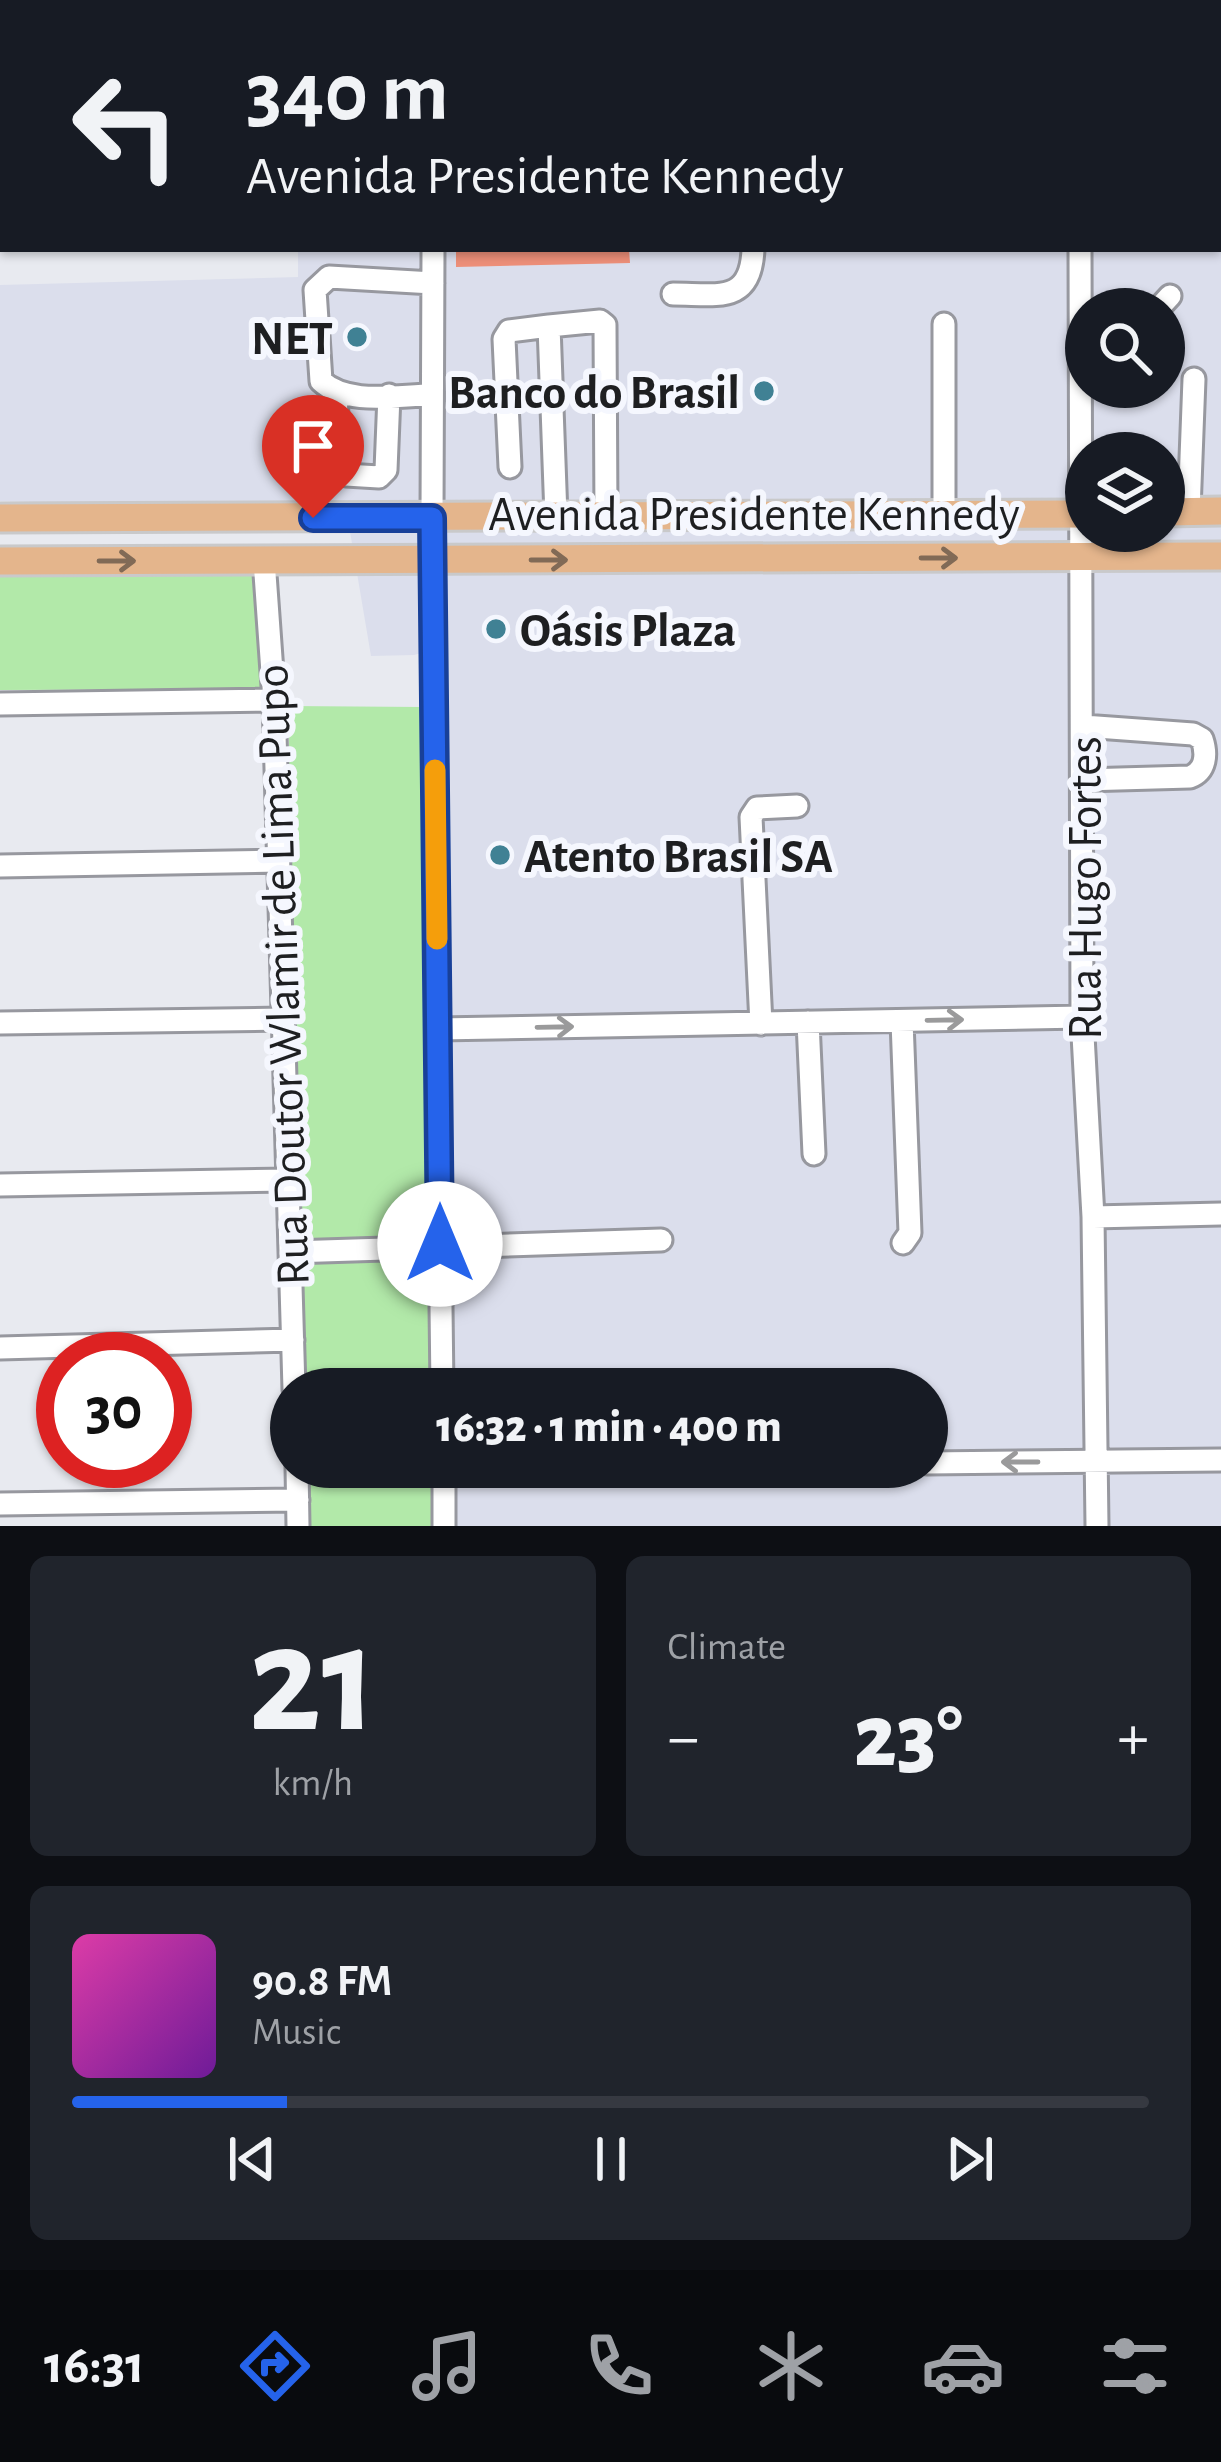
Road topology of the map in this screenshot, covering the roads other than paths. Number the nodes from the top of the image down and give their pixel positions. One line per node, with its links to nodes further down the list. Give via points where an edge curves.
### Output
1 (433, 252): 4 (street)
2 (753, 252): 6 (street, via 742,287)
3 (1080, 252): 5 (street, Rua Hugo Fortes)
4 (433, 283): 10 (street, via 329,277 315,290 321,381); 12 (street)
5 (1084, 288)
6 (673, 294)
7 (944, 324): 17 (street)
8 (549, 326): 14 (street, via 504,339); 20 (street, via 605,325); 21 (street)
9 (1194, 379): 13 (street)
10 (336, 391): 11 (street); 11 (street, via 339,470 346,475 379,477 386,470)
11 (389, 395): 12 (street)
12 (432, 395): 24 (street)
13 (1185, 449)
14 (511, 467)
15 (1185, 512): 16 (main road)
16 (1221, 512)
17 (944, 513): 18 (main road, Avenida Presidente Kennedy); 19 (main road, Avenida Presidente Kennedy)
18 (1065, 514)
19 (699, 515): 20 (main road, Avenida Presidente Kennedy); 27 (main road)
20 (606, 516): 21 (main road, Avenida Presidente Kennedy)
21 (556, 517): 24 (main road, Avenida Presidente Kennedy)
22 (0, 518): 23 (main road, Avenida Presidente Kennedy)
23 (273, 518): 24 (main road, Avenida Presidente Kennedy); 28 (main road)
24 (432, 518): 29 (main road)
25 (1082, 552): 26 (street, Rua Hugo Fortes)
26 (1082, 556): 27 (main road, Avenida Presidente Kennedy, one-way to 26); 31 (main road, Avenida Presidente Kennedy); 34 (street, Rua Hugo Fortes)
27 (699, 559): 29 (main road, Avenida Presidente Kennedy, one-way to 27)
28 (264, 560): 29 (main road, Avenida Presidente Kennedy); 30 (main road, Avenida Presidente Kennedy, one-way to 28); 32 (street, Rua Doutor Wlamir de Lima Pupo)
29 (432, 560): 45 (street)
30 (0, 561)
31 (1219, 561)
32 (274, 700): 33 (street); 37 (street, Rua Doutor Wlamir de Lima Pupo)
33 (0, 704)
34 (1083, 726): 35 (street, Rua Hugo Fortes); 35 (street, via 1193,734 1202,739 1204,764 1190,777)
35 (1083, 780): 39 (street, Rua Hugo Fortes)
36 (797, 806): 44 (street, via 757,808 751,818)
37 (279, 861): 38 (street); 40 (street, Rua Doutor Wlamir de Lima Pupo)
38 (0, 866)
39 (1082, 1017): 41 (street, one-way to 39); 50 (street, Rua Hugo Fortes)
40 (284, 1019): 43 (street); 47 (street, Rua Doutor Wlamir de Lima Pupo)
41 (902, 1021): 42 (street); 53 (street, via 910,1234)
42 (808, 1022): 44 (street); 46 (street)
43 (0, 1023)
44 (761, 1024): 45 (street, one-way to 44)
45 (438, 1029): 52 (street)
46 (814, 1154)
47 (290, 1180): 48 (street); 54 (street, Rua Doutor Wlamir de Lima Pupo)
48 (0, 1186)
49 (1221, 1214): 50 (street)
50 (1093, 1216): 60 (street, Rua Hugo Fortes)
51 (661, 1240): 52 (street)
52 (440, 1244): 54 (street); 58 (street)
53 (903, 1244)
54 (291, 1252): 55 (street, Rua Doutor Wlamir de Lima Pupo)
55 (292, 1340): 56 (street); 57 (street, Rua Doutor Wlamir de Lima Pupo)
56 (0, 1348)
57 (293, 1368)
58 (442, 1368)
59 (1221, 1460): 60 (street)
60 (1097, 1462): 61 (street, one-way to 61); 68 (street, Rua Hugo Fortes)
61 (948, 1463)
62 (298, 1488): 64 (street)
63 (444, 1488): 67 (street)
64 (298, 1500): 65 (street); 66 (street)
65 (0, 1504)
66 (298, 1526)
67 (444, 1526)
68 (1097, 1526)

